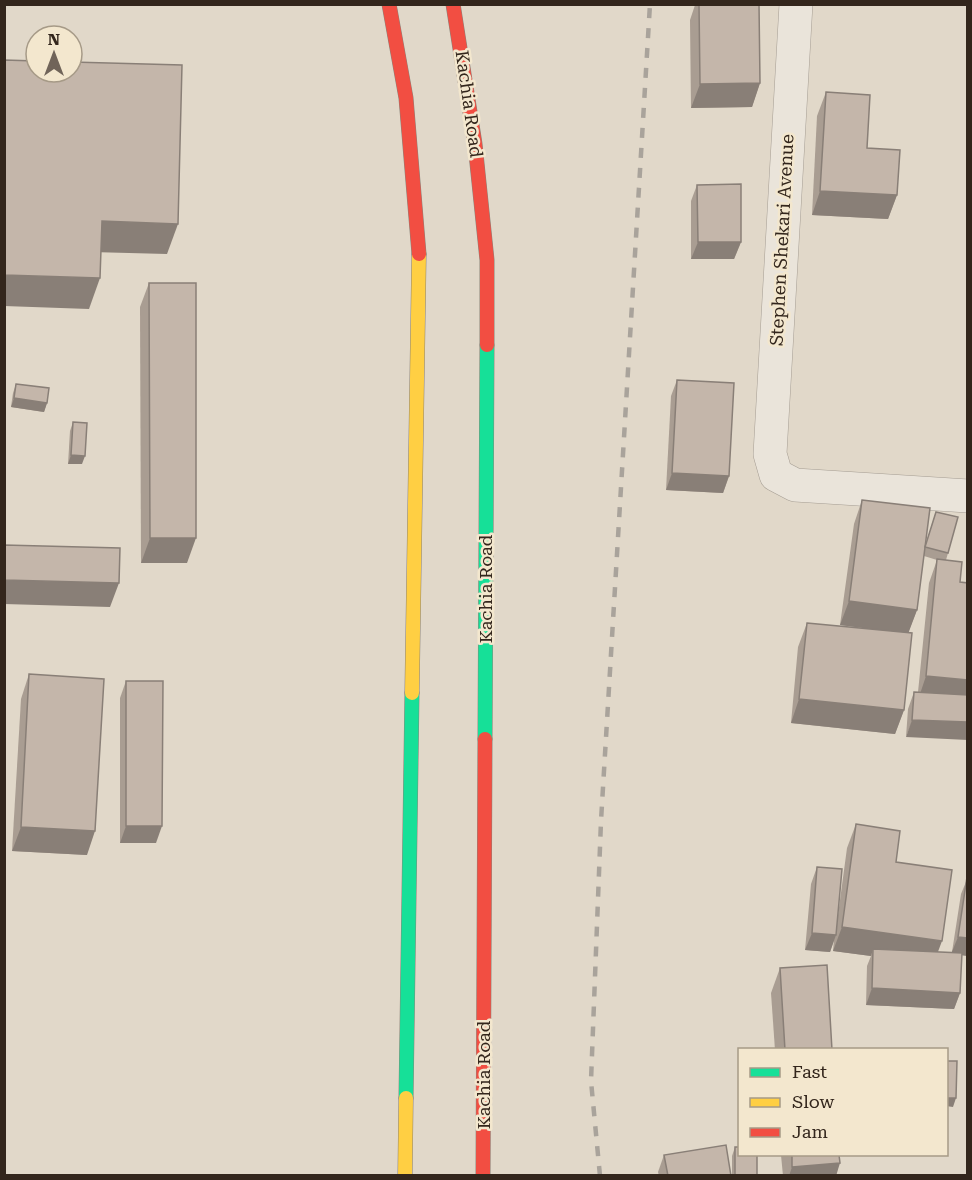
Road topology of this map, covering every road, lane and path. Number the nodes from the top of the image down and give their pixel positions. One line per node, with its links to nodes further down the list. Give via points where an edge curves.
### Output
1 (389, 4): 5 (main road, via 411,147 419,256)
2 (453, 4): 6 (main road, Kachia Road, via 488,261)
3 (796, 4): 4 (street, Stephen Shekari Avenue, via 770,454 776,475 795,485)
4 (968, 496)
5 (405, 1176)
6 (483, 1176)

